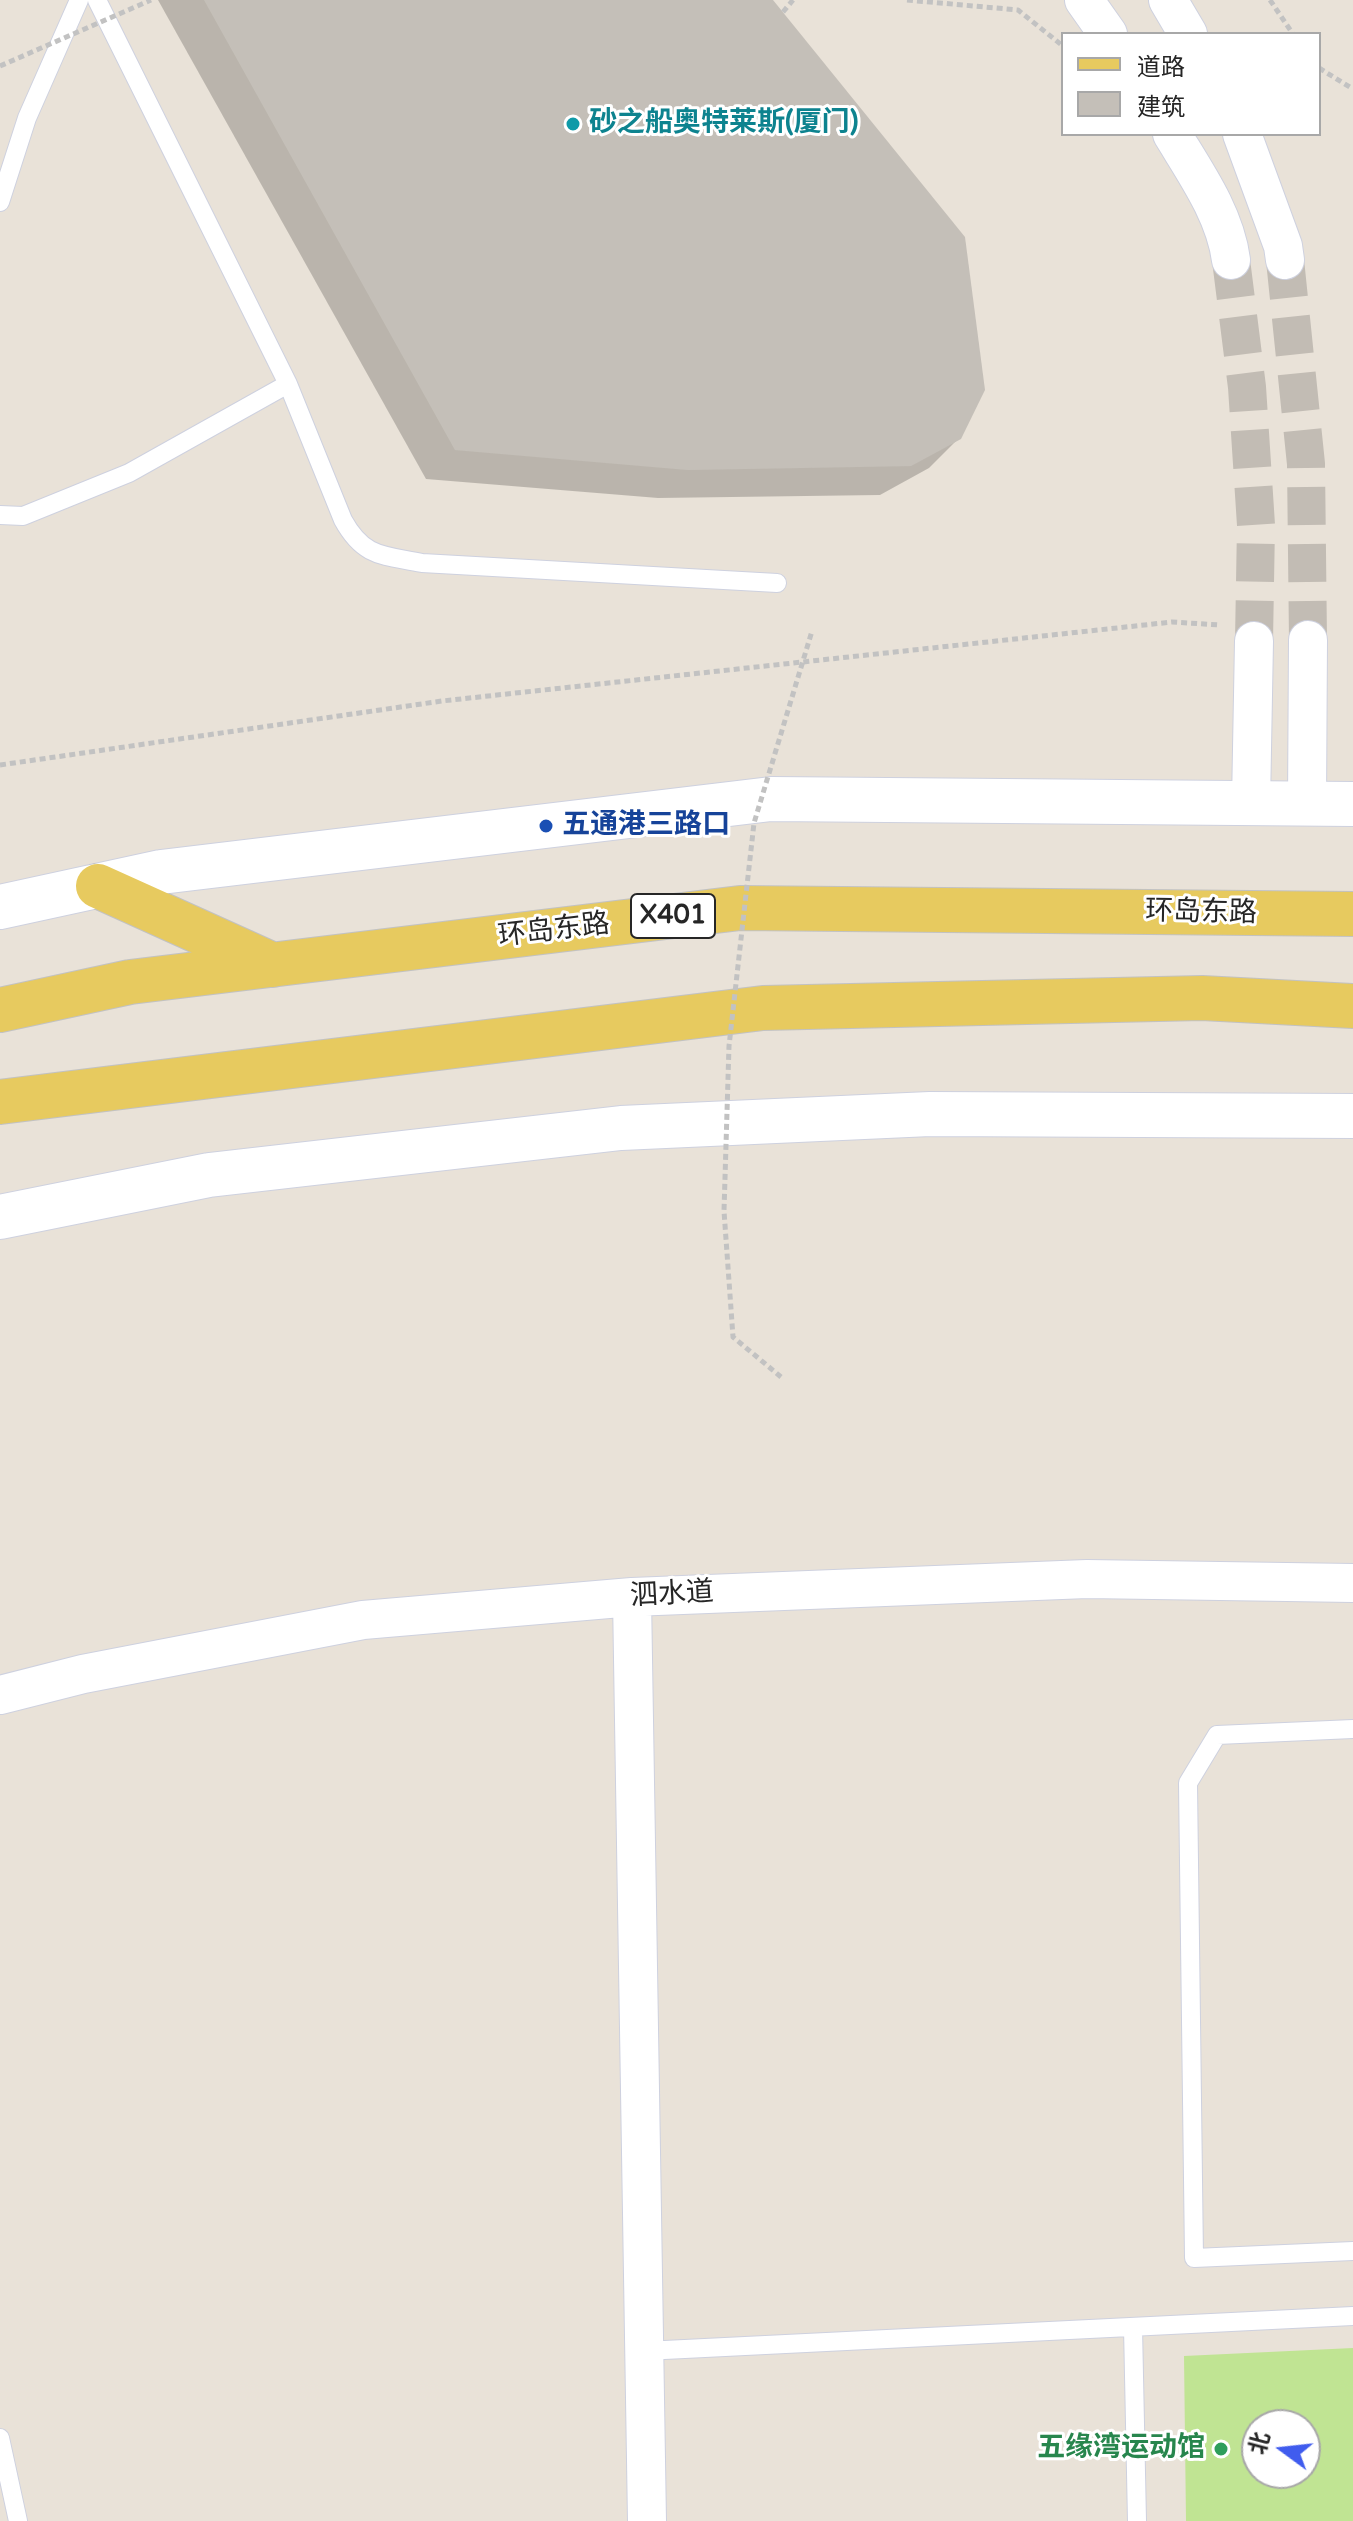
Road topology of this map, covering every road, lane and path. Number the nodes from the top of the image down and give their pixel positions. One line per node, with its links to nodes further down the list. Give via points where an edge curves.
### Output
1 (79, 0): 19 (lane, via 27,118)
2 (97, 0): 22 (lane)
3 (151, 0): 14 (path, bridge)
4 (793, 0): 9 (path)
5 (907, 0): 13 (path, via 1018,10)
6 (1084, 0): 10 (street)
7 (1168, 0): 11 (street)
8 (1270, 0): 12 (path)
9 (783, 12)
10 (1107, 32)
11 (1187, 32)
12 (1292, 32)
13 (1061, 44)
14 (0, 66)
15 (1321, 69): 16 (path)
16 (1353, 89)
17 (1173, 136): 20 (street, via 1202,183 1229,242)
18 (1243, 136): 21 (street)
19 (0, 202)
20 (1231, 260)
21 (1285, 260)
22 (288, 384): 23 (lane, via 129,473 23,516); 24 (lane, via 343,520 354,540 375,554 422,563)
23 (0, 515)
24 (777, 583)
25 (812, 631): 41 (path, bridge, via 754,823 729,1046 724,1211 733,1337)
26 (1243, 634): 28 (path, via 1172,622 442,701); 29 (street)
27 (1308, 640): 30 (street)
28 (0, 765)
29 (1251, 803): 30 (street); 32 (street, via 771,799 161,872)
30 (1307, 804): 31 (street)
31 (1353, 804)
32 (98, 886): 33 (street); 35 (main road)
33 (0, 907)
34 (1353, 914): 35 (main road, 环岛东路 / X401, via 740,908)
35 (273, 965): 37 (main road, 环岛东路 / X401, via 130,982)
36 (1353, 1006): 38 (main road, via 1202,998 763,1008)
37 (0, 1010)
38 (0, 1102)
39 (1353, 1116): 40 (street, via 930,1114 621,1128 209,1175)
40 (0, 1217)
41 (781, 1377)
42 (1353, 1583): 43 (street, 泗水道, via 1087,1579)
43 (632, 1597): 44 (street, 泗水道, via 363,1620); 49 (street)
44 (0, 1695)
45 (1353, 1729): 46 (lane, via 1217,1735 1188,1783 1194,2258)
46 (1353, 2251)
47 (1353, 2316): 48 (lane)
48 (1133, 2327): 49 (lane); 53 (lane)
49 (644, 2351): 52 (street)
50 (0, 2438): 51 (lane)
51 (18, 2521)
52 (647, 2521)
53 (1137, 2521)

